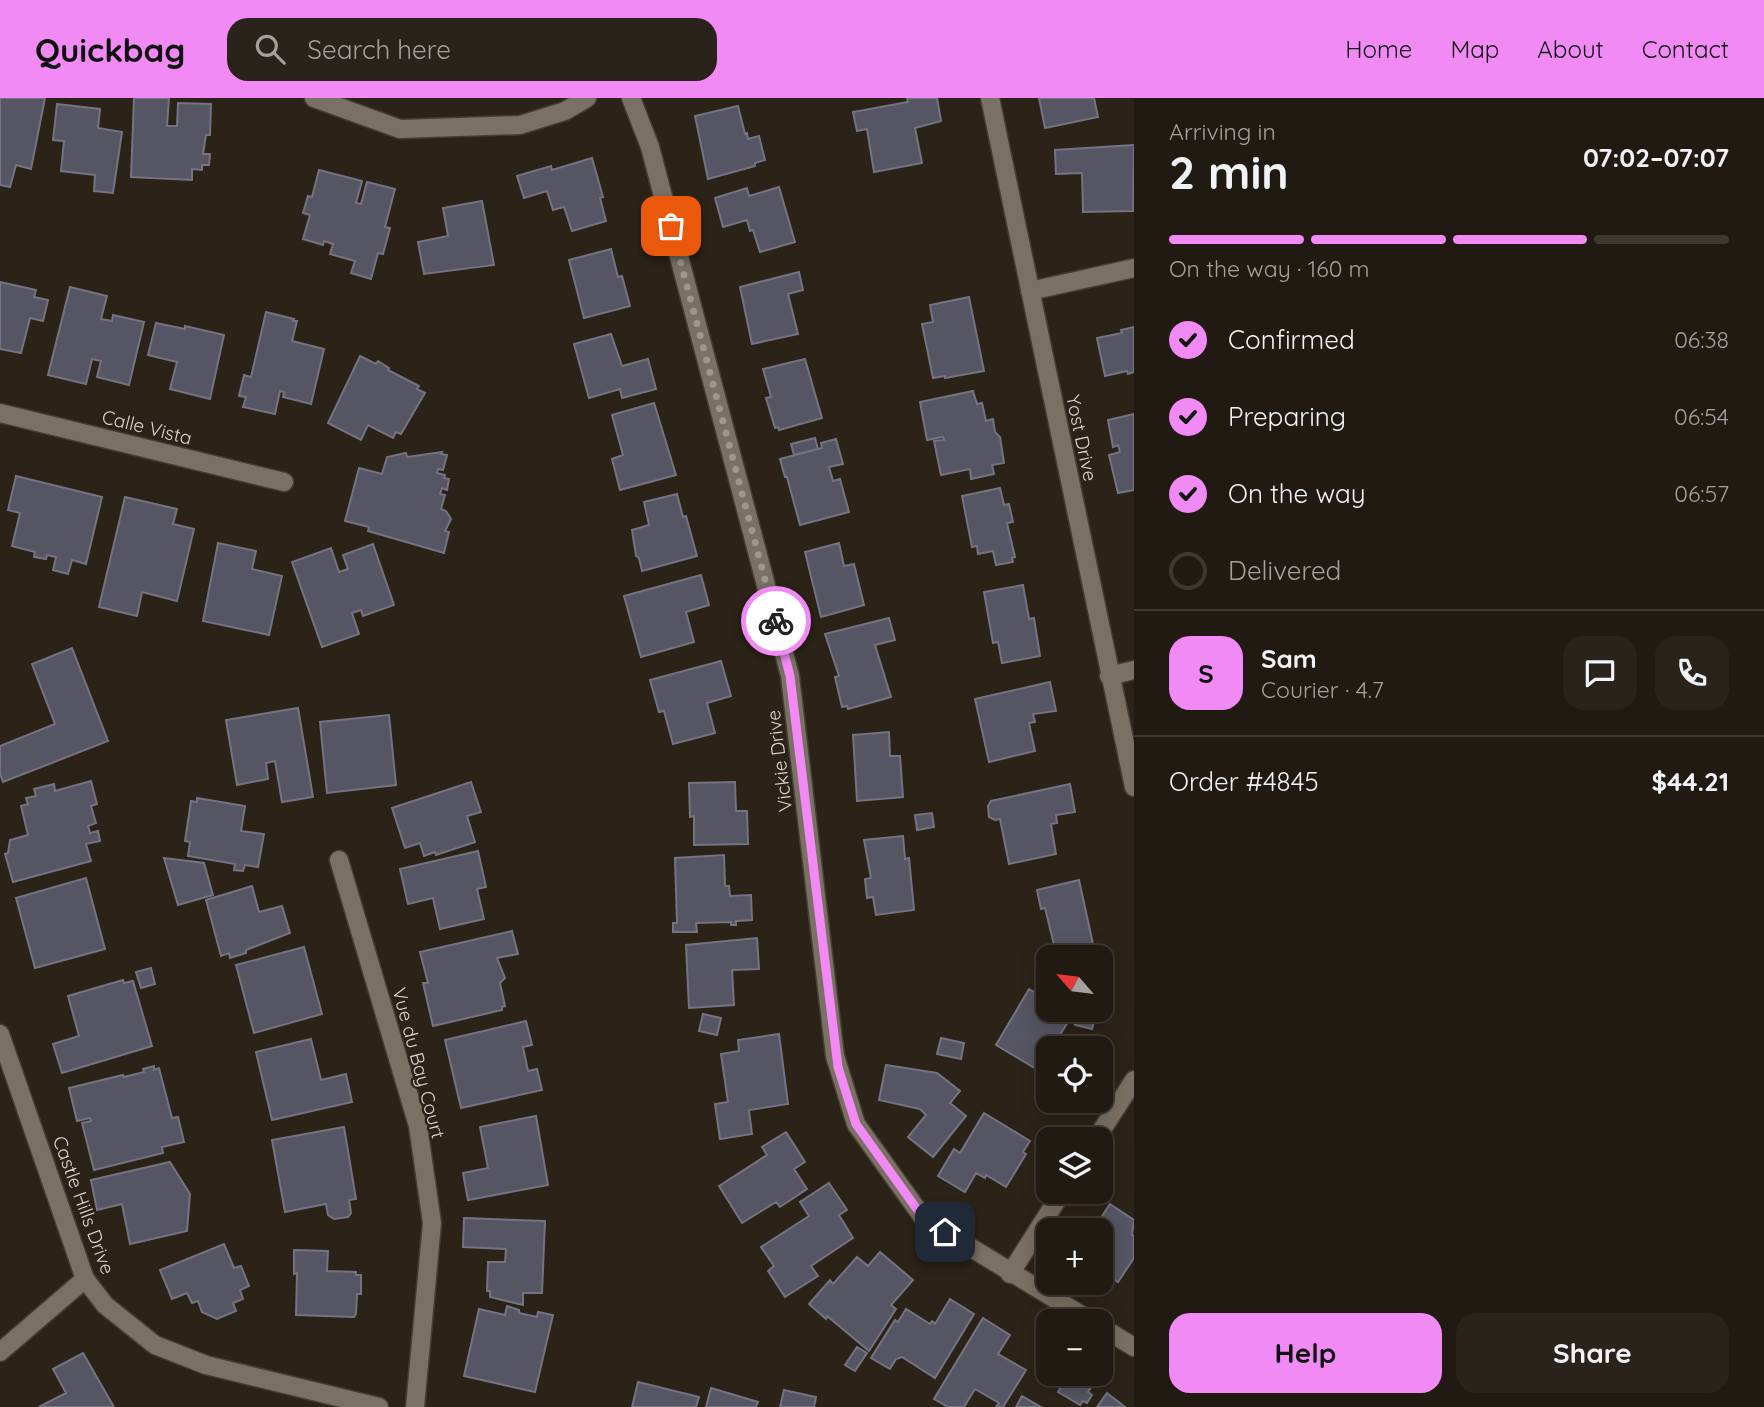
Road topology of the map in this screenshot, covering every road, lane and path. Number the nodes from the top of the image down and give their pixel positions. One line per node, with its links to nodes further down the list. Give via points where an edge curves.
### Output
1 (314, 98): 2 (street, via 400,129 520,125 565,111)
2 (587, 98)
3 (631, 98): 17 (street, Vickie Drive, via 650,147 790,676 835,1056 856,1124 924,1219)
4 (990, 98): 6 (street, Yost Drive)
5 (1134, 268): 6 (street)
6 (1030, 290): 10 (street, Yost Drive)
7 (0, 413): 8 (street, Calle Vista)
8 (284, 482)
9 (1134, 670): 10 (street)
10 (1110, 676): 11 (street, Yost Drive)
11 (1134, 787)
12 (339, 860): 24 (street, Vue du Bay Court, via 418,1126 432,1223)
13 (0, 1034): 18 (street, Castle Hills Drive)
14 (1134, 1080): 15 (street)
15 (1104, 1127)
16 (1054, 1204): 17 (street)
17 (1010, 1274): 19 (street, Vickie Drive)
18 (85, 1279): 22 (street); 23 (street, Castle Hills Drive, via 105,1305 155,1345 206,1365)
19 (1070, 1309)
20 (1113, 1334): 21 (street)
21 (1134, 1347)
22 (0, 1352)
23 (379, 1407)
24 (415, 1407)

